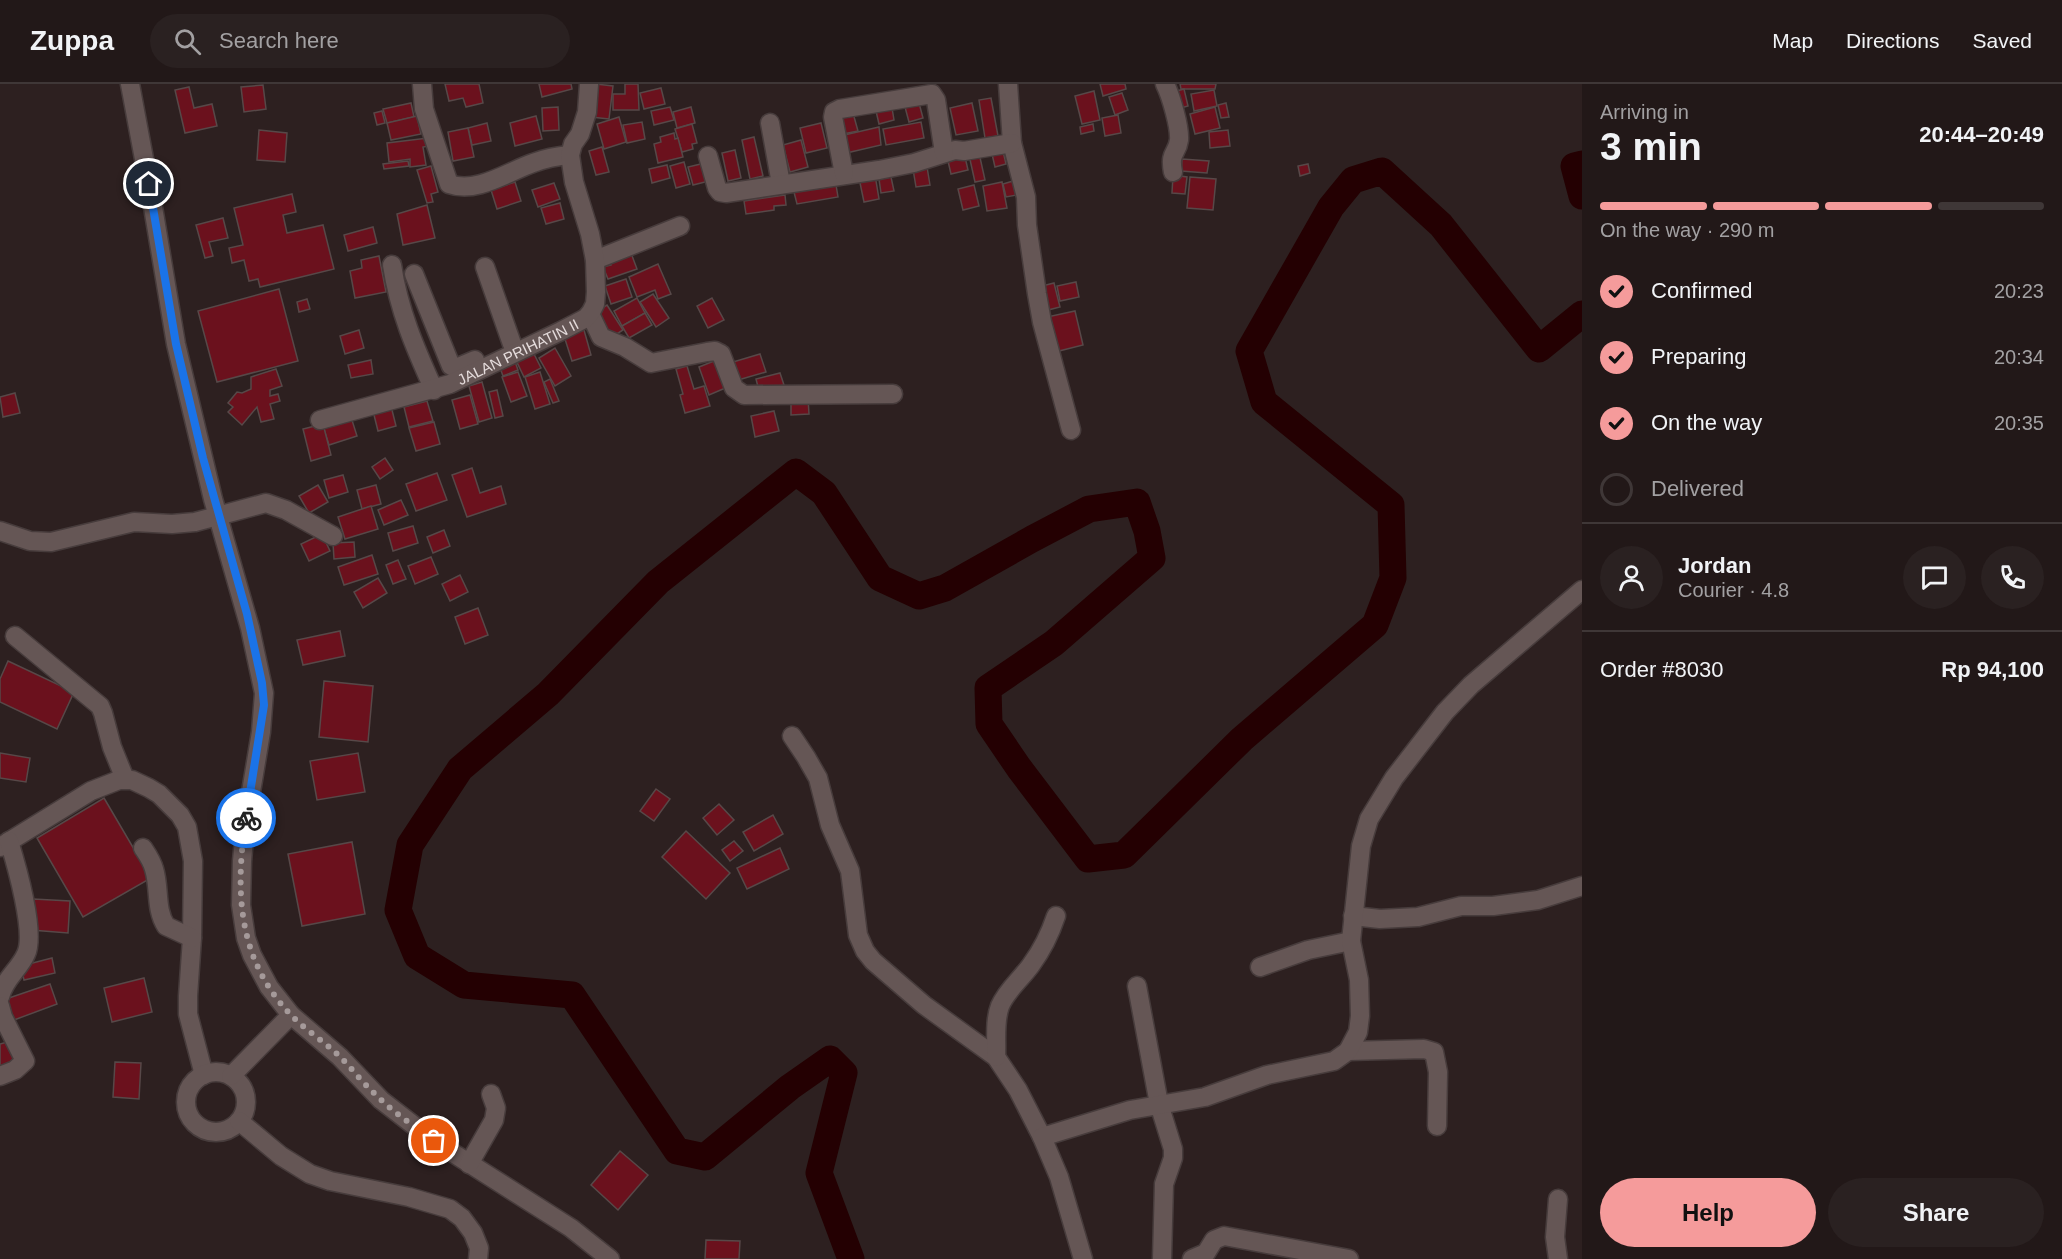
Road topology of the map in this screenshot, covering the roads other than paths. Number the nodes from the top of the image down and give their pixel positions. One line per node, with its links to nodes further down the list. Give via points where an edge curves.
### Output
1 (130, 84): 25 (street, via 176,344)
2 (422, 84): 9 (street, via 424,109 449,184 471,187 552,157)
3 (589, 84): 9 (street, via 587,112)
4 (1008, 84): 7 (street)
5 (1165, 84): 11 (street, via 1179,135 1172,155)
6 (770, 123): 13 (street)
7 (1012, 143): 8 (street); 24 (street, via 1026,197 1032,268 1042,322)
8 (944, 153): 12 (street, via 899,166); 12 (street, via 938,106 932,94 846,108 833,114)
9 (570, 155): 15 (street, JALAN PRIHATIN II)
10 (708, 156): 13 (street, via 720,192)
11 (1173, 172)
12 (844, 174): 13 (street)
13 (781, 184)
14 (680, 226): 15 (street)
15 (595, 260): 19 (street, JALAN PRIHATIN II, via 595,304)
16 (393, 265): 21 (street, via 404,320)
17 (485, 267): 20 (street)
18 (414, 274): 20 (street, via 452,367)
19 (586, 318): 20 (street, JALAN PRIHATIN II); 22 (street, via 591,318 604,339 651,363 715,351 721,354 735,388 744,395)
20 (514, 348): 21 (street, JALAN PRIHATIN II)
21 (434, 390): 23 (street, JALAN PRIHATIN II)
22 (893, 394)
23 (320, 420)
24 (1071, 430)
25 (216, 509): 26 (street, via 182,524 124,524 51,542 30,541); 27 (street, via 266,502); 43 (street, via 264,693 245,828 243,922 259,970)
26 (0, 531)
27 (333, 536)
28 (1582, 590): 36 (street, via 1457,698 1394,778 1363,836)
29 (15, 636): 31 (street, via 100,706)
30 (792, 736): 45 (street, via 818,778 830,825 850,871 858,935 865,951 924,1005)
31 (125, 779): 32 (street, via 101,785); 37 (street, via 159,794 187,827 193,861)
32 (5, 844): 41 (street, via 23,888 30,944)
33 (143, 848): 37 (street, via 154,867 164,923)
34 (1582, 886): 36 (street, via 1538,900 1461,906 1418,917)
35 (1056, 915): 45 (street, via 1032,964 1004,997 997,1017)
36 (1353, 916): 38 (street)
37 (192, 938): 46 (street, via 188,1014)
38 (1351, 941): 39 (street, via 1308,950); 44 (street, via 1361,1004 1358,1032)
39 (1260, 967)
40 (1137, 986): 50 (street)
41 (0, 997)
42 (0, 1006): 47 (street, via 25,1060 15,1070)
43 (291, 1015): 48 (street); 54 (street, via 340,1057 381,1100)
44 (1348, 1051): 50 (street, via 1323,1064 1267,1075 1195,1100); 52 (street, via 1434,1052 1438,1072)
45 (996, 1057): 53 (street)
46 (204, 1075): 48 (street, via 217,1072); 51 (street, via 188,1093 190,1116 201,1128 217,1132)
47 (0, 1076)
48 (231, 1076): 51 (street, via 239,1083 246,1102)
49 (491, 1094): 54 (street, via 496,1108 494,1120)
50 (1159, 1104): 53 (street); 59 (street, via 1173,1149 1164,1184)
51 (239, 1121): 56 (street, via 310,1174 450,1209 473,1233 479,1248)
52 (1437, 1126)
53 (1042, 1137): 58 (street, via 1059,1177)
54 (469, 1164): 57 (street, via 571,1228)
55 (1558, 1199): 62 (street)
56 (478, 1259)
57 (610, 1259)
58 (1083, 1259)
59 (1162, 1259)
60 (1192, 1259): 61 (street, via 1224,1236)
61 (1349, 1259)
62 (1558, 1259)

